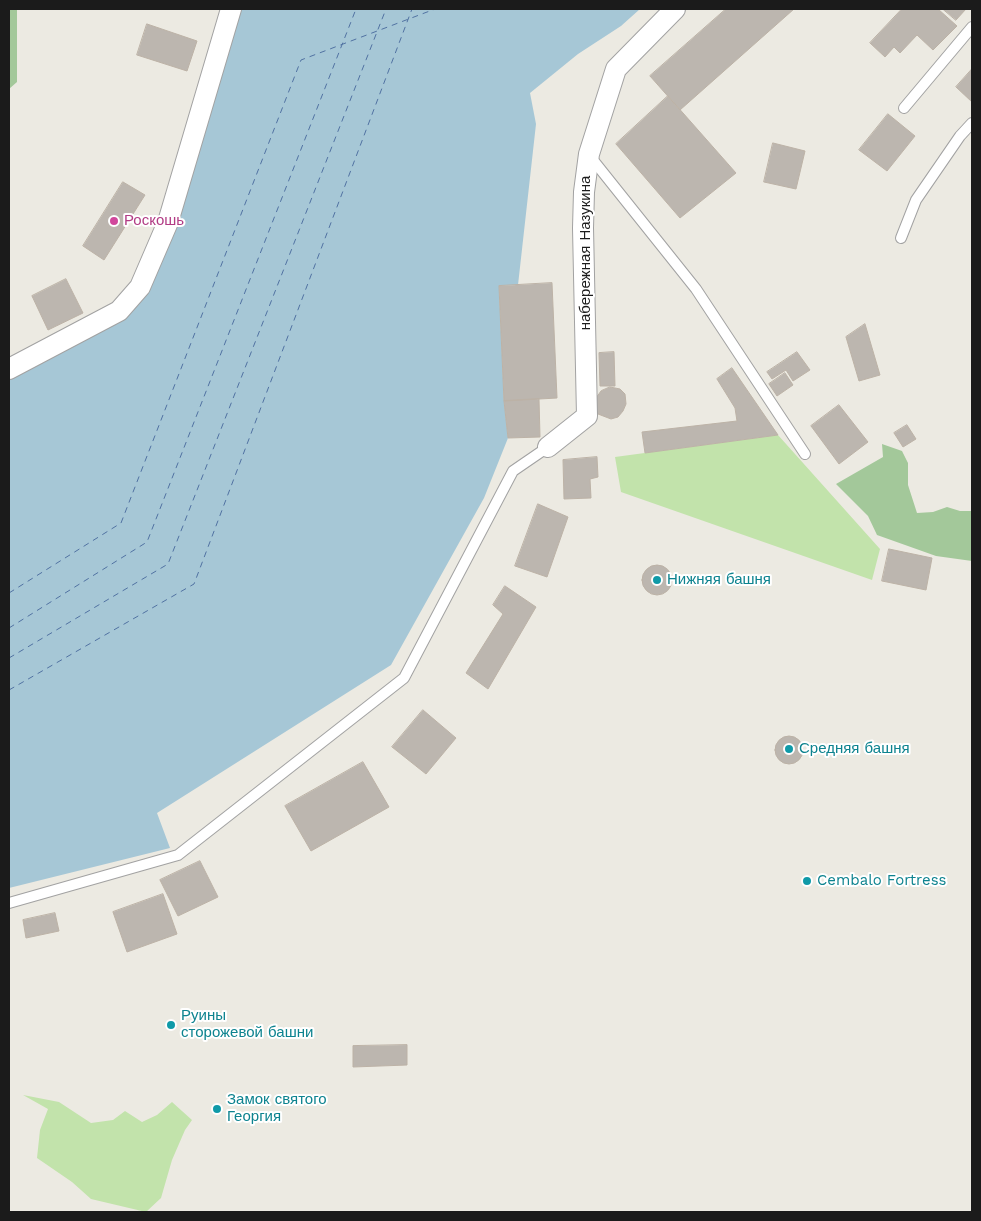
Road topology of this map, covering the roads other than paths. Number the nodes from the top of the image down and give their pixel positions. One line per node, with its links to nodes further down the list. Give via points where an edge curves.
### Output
1 (231, 9): 8 (street, via 168,222 140,286 119,311)
2 (675, 9): 6 (street, набережная Назукина, via 616,69)
3 (972, 27): 4 (lane)
4 (904, 108)
5 (972, 123): 7 (lane, via 916,200)
6 (588, 154): 9 (street, набережная Назукина, via 583,228 587,416); 10 (lane, via 696,289)
7 (901, 238)
8 (9, 369)
9 (548, 447): 11 (lane, via 513,471 404,678 178,855)
10 (805, 454)
11 (9, 902)

